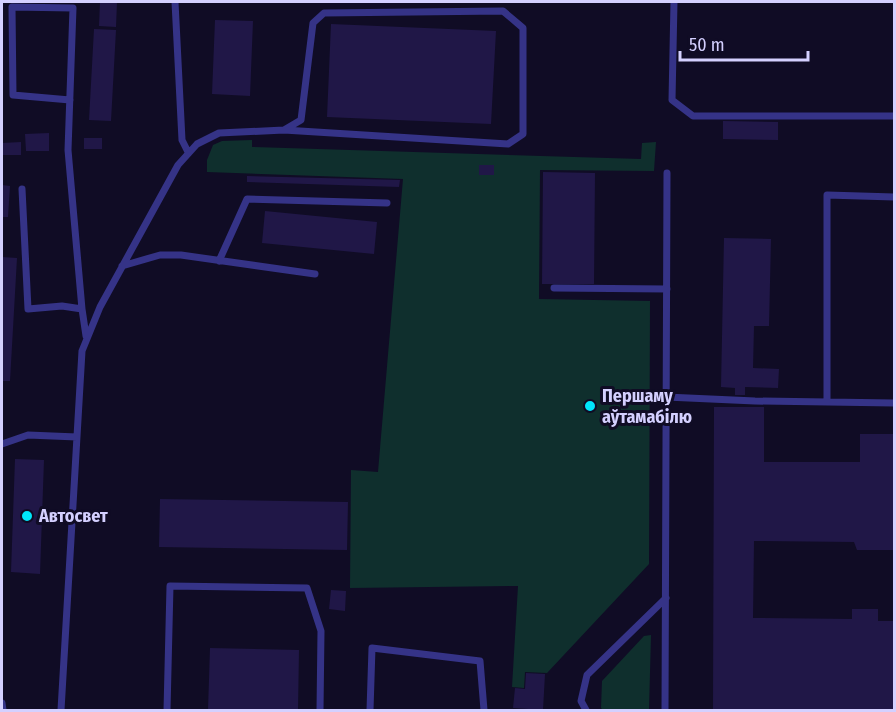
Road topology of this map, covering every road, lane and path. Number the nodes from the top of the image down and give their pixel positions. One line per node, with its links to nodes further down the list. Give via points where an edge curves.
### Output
1 (175, 2): 6 (lane, via 182,140)
2 (674, 2): 4 (lane, via 672,100 693,116)
3 (70, 100): 3 (lane, via 73,8 12,7 13,95); 16 (lane, via 68,150)
4 (894, 116)
5 (284, 130): 5 (lane, via 301,120 313,23 324,13 503,11 523,28 522,134 508,144); 6 (lane, via 219,133)
6 (188, 152): 12 (lane)
7 (667, 173): 15 (lane)
8 (22, 189): 16 (lane, via 28,309)
9 (894, 197): 19 (lane, via 827,195)
10 (387, 203): 11 (lane, via 247,199)
11 (219, 261): 12 (lane, via 160,255); 13 (lane)
12 (122, 266): 17 (lane)
13 (315, 274)
14 (554, 288): 15 (lane)
15 (667, 289): 18 (lane)
16 (82, 309): 17 (lane)
17 (87, 339): 21 (lane, via 82,351)
18 (666, 397): 19 (lane); 23 (lane)
19 (827, 402): 20 (lane)
20 (894, 403)
21 (77, 437): 22 (lane, via 28,435); 26 (lane)
22 (2, 444)
23 (666, 598): 31 (lane, via 587,675 581,701); 32 (lane)
24 (2, 703): 25 (lane)
25 (3, 711)
26 (61, 711)
27 (167, 711): 28 (lane, via 170,586 307,588 321,631)
28 (320, 711)
29 (370, 711): 30 (lane, via 372,648 480,661)
30 (484, 711)
31 (586, 711)
32 (665, 711)

